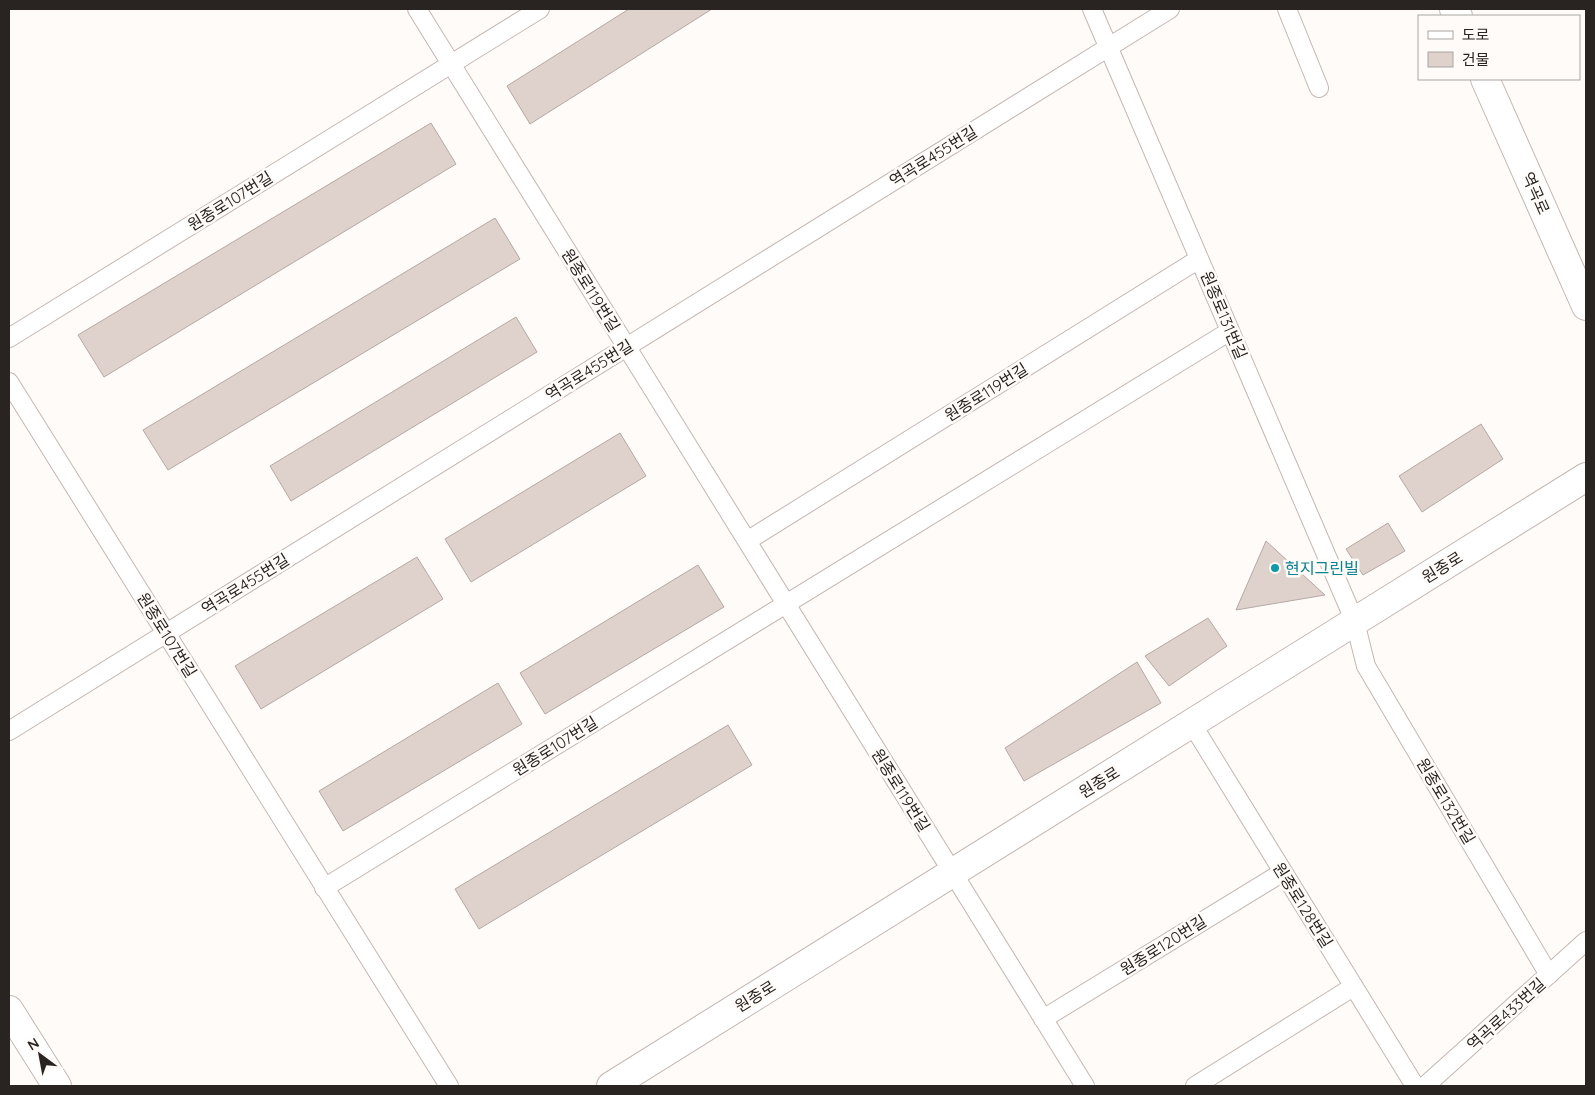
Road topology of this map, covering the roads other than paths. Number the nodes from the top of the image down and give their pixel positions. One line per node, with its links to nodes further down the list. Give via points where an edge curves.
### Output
1 (417, 9): 7 (lane, 원종로119번길)
2 (540, 9): 7 (lane)
3 (1092, 9): 6 (lane, 원종로131번길)
4 (1170, 9): 6 (lane, 역곡로455번길)
5 (1287, 9): 9 (lane)
6 (1108, 47): 10 (lane, 원종로131번길); 14 (lane, 역곡로455번길)
7 (451, 64): 13 (lane, 원종로107번길); 14 (lane, 원종로119번길)
8 (1485, 80): 11 (street, 역곡로)
9 (1318, 88)
10 (1200, 259): 12 (lane, 원종로131번길); 17 (lane, 원종로119번길)
11 (1586, 306)
12 (1230, 331): 18 (lane); 19 (lane, 원종로131번길)
13 (9, 338)
14 (626, 347): 17 (lane, 원종로119번길); 20 (lane, 역곡로455번길)
15 (9, 382): 20 (lane, 원종로107번길)
16 (1586, 477): 19 (street, 원종로)
17 (747, 541): 18 (lane, 원종로119번길)
18 (786, 604): 24 (lane, 원종로119번길); 25 (lane, 원종로107번길)
19 (1355, 622): 21 (street, 원종로); 27 (lane, 원종로132번길, via 1366,666)
20 (166, 633): 22 (lane, 역곡로455번길); 25 (lane, 원종로107번길)
21 (1192, 724): 23 (lane, 원종로128번길); 24 (street, 원종로)
22 (9, 731)
23 (1283, 872): 28 (lane, 원종로128번길); 30 (lane, 원종로120번길)
24 (952, 873): 30 (lane); 33 (street, 원종로)
25 (324, 888): 32 (lane, 원종로107번길)
26 (1586, 941): 27 (lane, 역곡로433번길)
27 (1549, 974): 37 (lane, 역곡로433번길)
28 (1353, 986): 35 (lane); 36 (lane, 원종로128번길)
29 (9, 1010): 31 (street)
30 (1043, 1019): 34 (lane)
31 (57, 1086)
32 (449, 1086)
33 (611, 1086)
34 (1085, 1086)
35 (1195, 1086)
36 (1415, 1086)
37 (1426, 1086)

